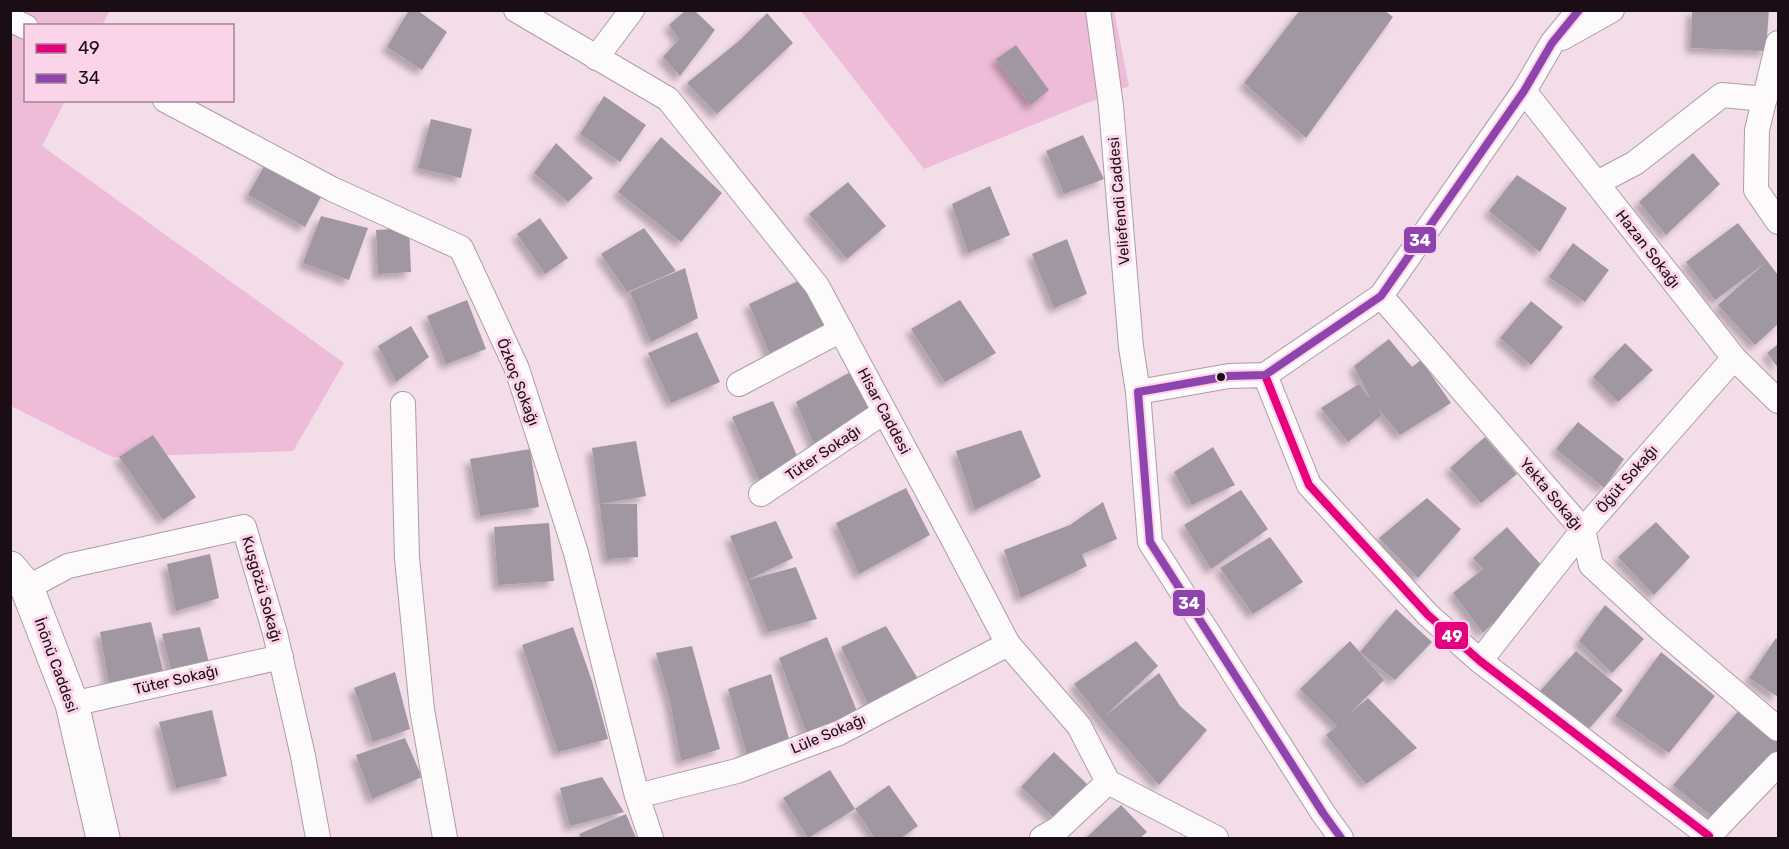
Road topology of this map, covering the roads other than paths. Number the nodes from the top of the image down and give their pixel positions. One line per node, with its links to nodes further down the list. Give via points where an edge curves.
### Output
1 (516, 10): 10 (street, Hisar Caddesi)
2 (632, 10): 10 (street)
3 (1098, 10): 21 (street, Veliefendi Caddesi)
4 (1579, 10): 8 (street)
5 (1612, 10): 8 (street)
6 (10, 19): 7 (street)
7 (24, 26)
8 (1552, 43): 11 (street)
9 (1779, 43): 12 (street)
10 (596, 58): 17 (street, Hisar Caddesi, via 668,99 817,286)
11 (1524, 91): 14 (street, Hazan Sokağı); 16 (street)
12 (1765, 99): 14 (street, via 1722,94 1635,163); 15 (street, via 1757,130 1756,190)
13 (169, 102): 35 (street, Özkoç Sokağı, via 333,189 461,248 517,369 556,490 576,553)
14 (1597, 183): 18 (street, Hazan Sokağı)
15 (1779, 222)
16 (1381, 296): 19 (street); 26 (street, Yekta Sokağı)
17 (841, 330): 20 (street); 24 (street, Hisar Caddesi)
18 (1734, 358): 22 (street, Hazan Sokağı); 26 (street, Öğüt Sokağı)
19 (1264, 375): 21 (street, via 1229,376); 30 (street, via 1309,485 1428,615)
20 (739, 384)
21 (1138, 392): 43 (street, Veliefendi Caddesi, via 1150,542)
22 (1779, 401)
23 (403, 404): 39 (street, via 407,558 422,710)
24 (885, 412): 25 (street, Tüter Sokağı); 28 (street, Hisar Caddesi)
25 (761, 494)
26 (1583, 530): 30 (street, Öğüt Sokağı); 32 (street, Yekta Sokağı, via 1591,565)
27 (19, 578): 29 (street, Kuşgözü Sokağı, via 244,527); 31 (main road, İnönü Caddesi)
28 (1008, 644): 34 (street, Hisar Caddesi, via 1079,726); 35 (street, Lüle Sokağı, via 839,733 737,771)
29 (281, 657): 31 (street, Tüter Sokağı); 38 (street, Kuşgözü Sokağı)
30 (1480, 661): 36 (street)
31 (72, 704): 37 (main road, İnönü Caddesi)
32 (1779, 729)
33 (1779, 764): 36 (street)
34 (1108, 782): 41 (street, via 1059,828); 42 (street)
35 (637, 796): 40 (street, Özkoç Sokağı)
36 (1708, 837)
37 (103, 838)
38 (318, 838)
39 (445, 838)
40 (651, 838)
41 (1042, 838)
42 (1216, 838)
43 (1341, 838)

